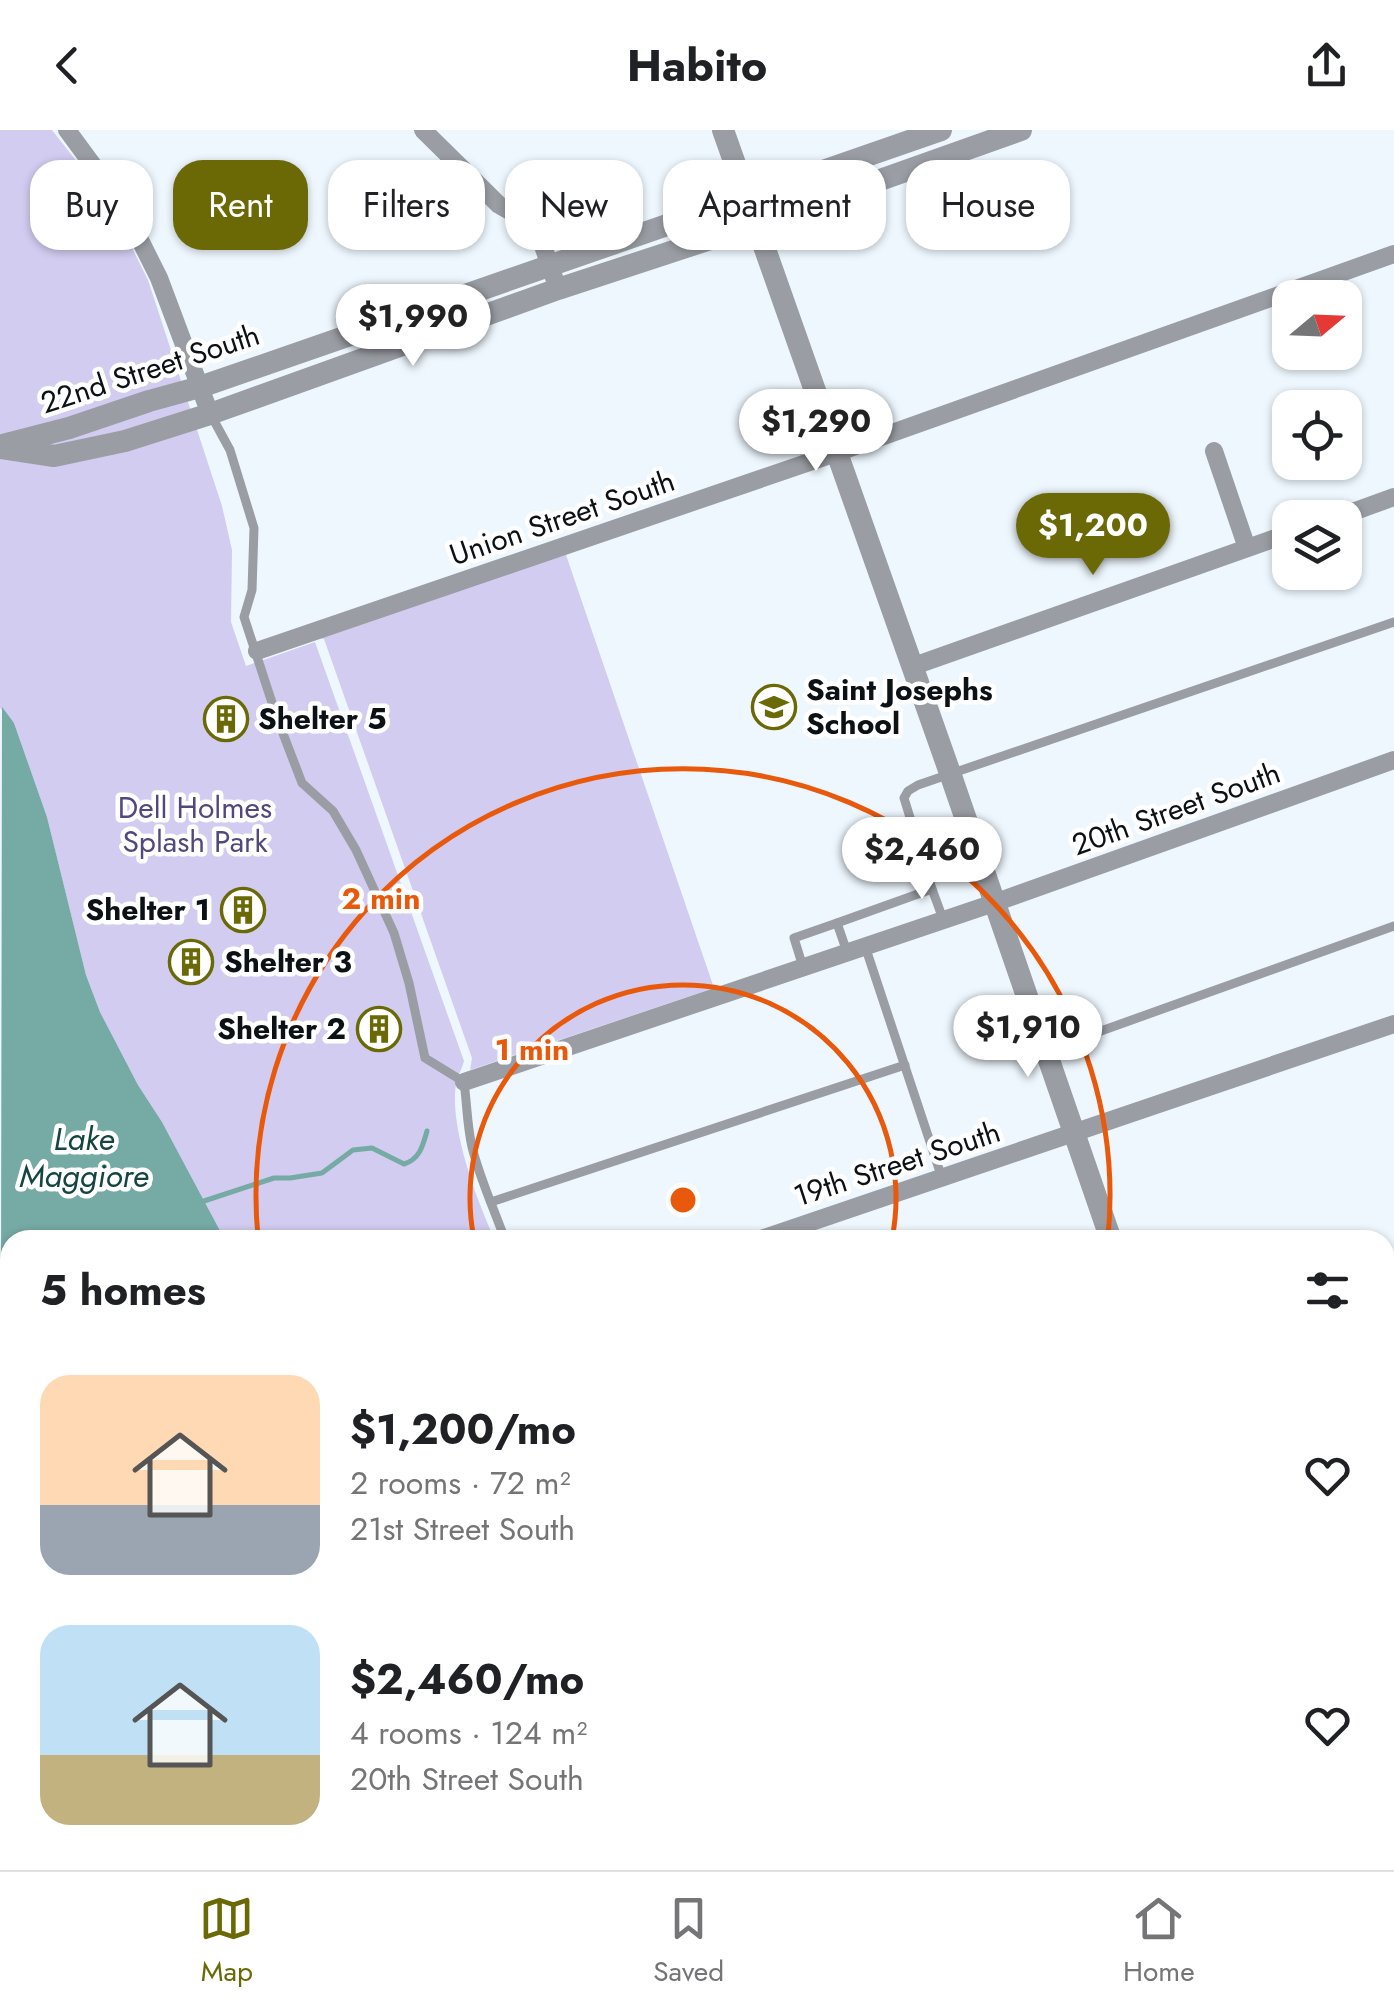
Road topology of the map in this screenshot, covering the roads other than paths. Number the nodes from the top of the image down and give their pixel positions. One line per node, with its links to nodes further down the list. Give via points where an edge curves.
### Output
1 (67, 130): 17 (street, via 123,206 160,278)
2 (423, 130): 9 (street)
3 (723, 130): 6 (street)
4 (941, 130): 7 (street, 22nd Street South)
5 (1010, 132): 8 (street, 22nd Street South)
6 (733, 160)
7 (854, 160)
8 (886, 177)
9 (505, 209)
10 (545, 250): 15 (street)
11 (592, 250): 15 (street, 22nd Street South)
12 (677, 250): 16 (street, 22nd Street South)
13 (765, 250): 21 (street)
14 (1394, 254): 21 (street, Union Street South)
15 (550, 265): 16 (street); 17 (street, 22nd Street South)
16 (558, 289): 18 (street, 22nd Street South)
17 (200, 386): 18 (street); 19 (street, 22nd Street South)
18 (210, 414): 19 (street, 22nd Street South, via 54,456); 27 (lane, via 230,450 254,528 244,617)
19 (0, 447)
20 (1214, 451): 25 (street)
21 (836, 453): 27 (street, Union Street South); 28 (street)
22 (1394, 498): 23 (street)
23 (1362, 509)
24 (1272, 540): 25 (street)
25 (1247, 548): 28 (street)
26 (1394, 622): 30 (lane)
27 (257, 651): 41 (lane, via 302,783 333,811 394,933 425,1058)
28 (912, 667): 30 (street)
29 (1394, 760): 32 (street, 20th Street South)
30 (950, 773): 31 (lane, via 904,798); 32 (street)
31 (932, 888): 33 (lane); 34 (lane)
32 (994, 903): 33 (street, 20th Street South); 39 (street)
33 (944, 920): 36 (street, 20th Street South)
34 (837, 923): 36 (lane); 37 (lane, via 794,938)
35 (1394, 926): 39 (lane)
36 (856, 949): 37 (street, 20th Street South); 40 (lane)
37 (803, 967): 41 (street, 20th Street South)
38 (1394, 1024): 42 (street, 19th Street South)
39 (1046, 1050): 42 (street)
40 (905, 1066): 43 (lane); 44 (lane)
41 (464, 1082): 44 (lane, via 472,1148)
42 (1074, 1134): 43 (street, 19th Street South); 47 (street)
43 (942, 1178): 46 (street, 19th Street South)
44 (491, 1202): 45 (lane)
45 (501, 1230)
46 (788, 1230)
47 (1105, 1230)

